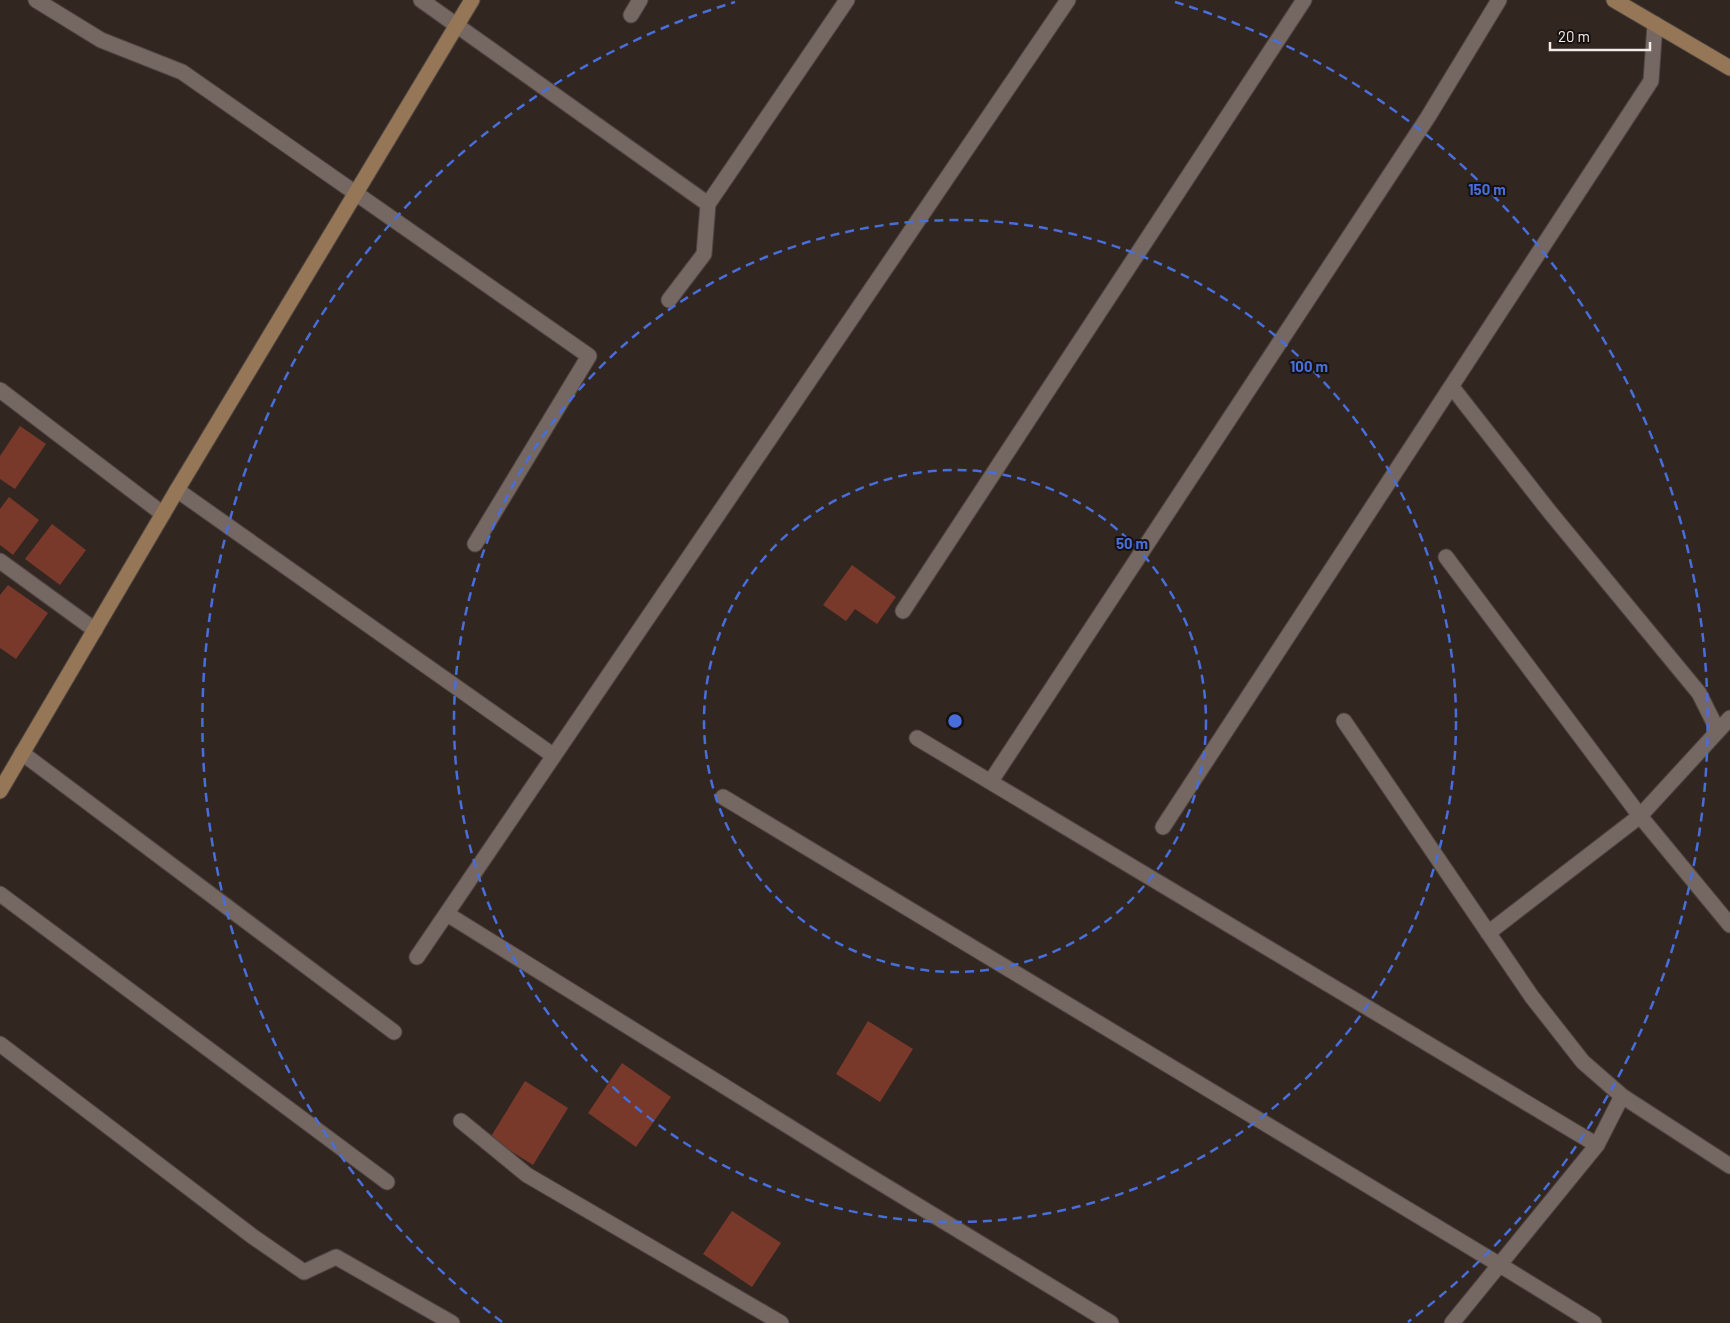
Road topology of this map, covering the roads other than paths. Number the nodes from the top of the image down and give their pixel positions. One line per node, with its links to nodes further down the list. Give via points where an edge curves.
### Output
1 (36, 0): 14 (street, via 101,40 182,72)
2 (421, 0): 11 (street)
3 (472, 0): 11 (street)
4 (640, 0): 10 (street)
5 (847, 0): 15 (street)
6 (1068, 0): 31 (street)
7 (1304, 0): 24 (street)
8 (1499, 0): 32 (street, via 1428,117)
9 (1614, 0): 12 (street)
10 (631, 15)
11 (458, 24): 14 (street); 15 (street)
12 (1655, 24): 13 (street); 17 (street, via 1651,81)
13 (1728, 64)
14 (356, 192): 19 (street); 21 (street, via 589,356)
15 (708, 204): 16 (street, via 704,254)
16 (669, 300)
17 (1452, 387): 28 (street, via 1699,694); 36 (street)
18 (0, 390): 20 (street)
19 (177, 490): 20 (street); 31 (street)
20 (163, 514): 25 (street)
21 (475, 544)
22 (1446, 557): 35 (street)
23 (0, 561): 25 (street)
24 (903, 611)
25 (95, 630): 30 (street)
26 (1730, 718): 28 (street)
27 (1344, 721): 40 (street)
28 (1718, 731): 35 (street)
29 (917, 738): 32 (street)
30 (22, 753): 33 (street); 42 (street)
31 (554, 756): 38 (street)
32 (990, 781): 46 (street)
33 (0, 791)
34 (723, 797): 49 (street)
35 (1640, 816): 39 (street); 40 (street)
36 (1163, 827)
37 (0, 894): 48 (street)
38 (447, 914): 41 (street); 52 (street)
39 (1730, 925)
40 (1488, 933): 44 (street, via 1532,997 1583,1062)
41 (417, 957)
42 (394, 1032)
43 (0, 1044): 50 (street, via 304,1272 336,1257)
44 (1622, 1096): 46 (street); 47 (street)
45 (460, 1120): 51 (street, via 527,1175)
46 (1597, 1145): 49 (street)
47 (1730, 1166)
48 (387, 1182)
49 (1500, 1265): 53 (street); 54 (street)
50 (452, 1323)
51 (781, 1323)
52 (1111, 1323)
53 (1452, 1323)
54 (1594, 1323)

